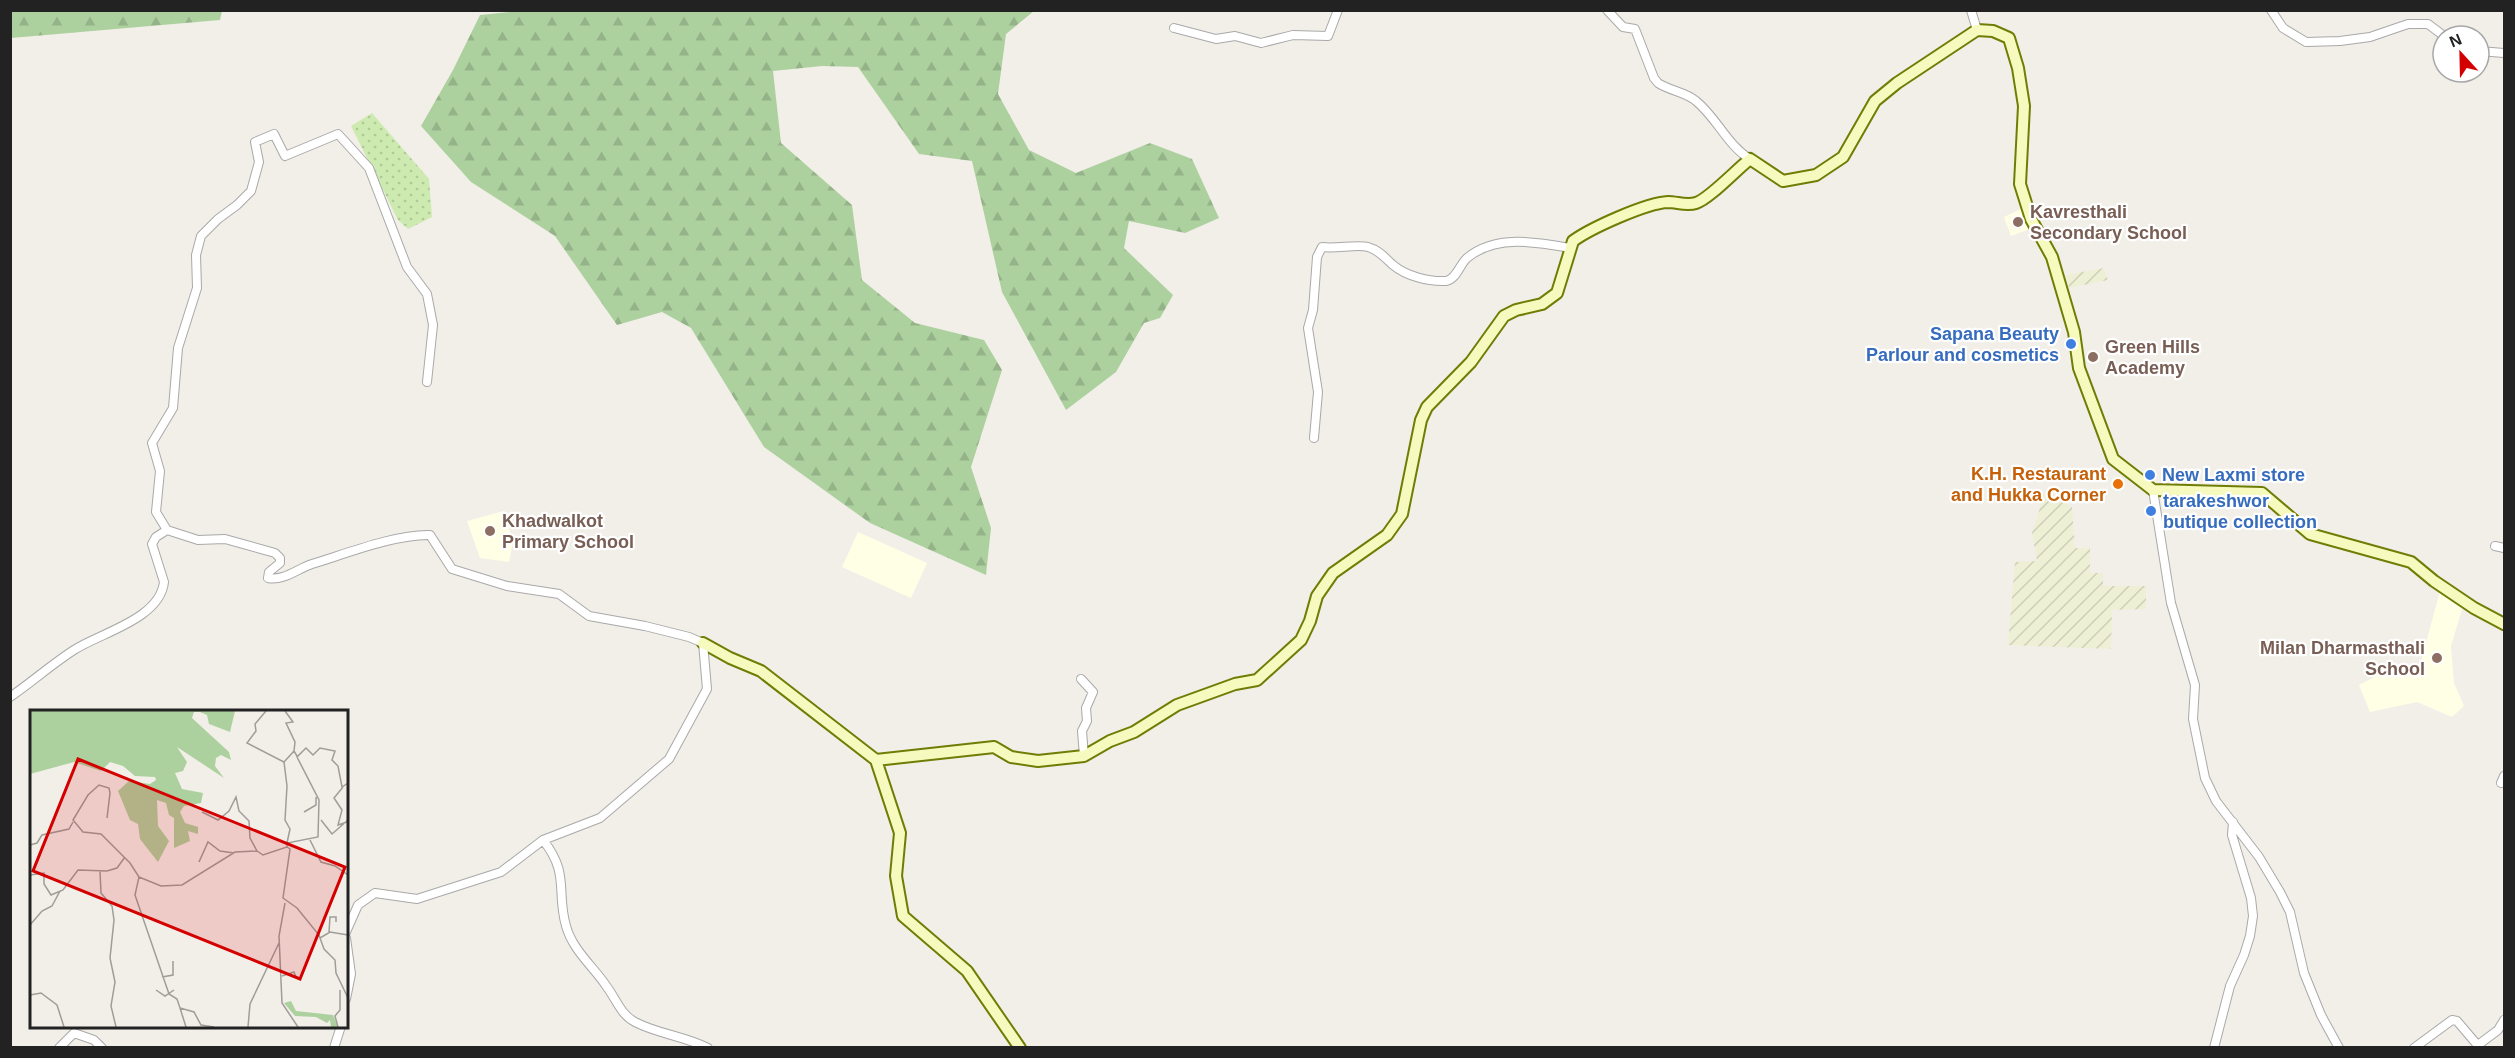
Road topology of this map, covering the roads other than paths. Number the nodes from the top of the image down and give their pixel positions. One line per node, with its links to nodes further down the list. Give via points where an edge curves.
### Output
1 (1338, 10): 6 (street, via 1328,36 1293,34 1261,43 1235,36 1216,39)
2 (1607, 10): 8 (street, via 1623,27 1635,29 1658,83 1695,99 1720,125 1733,146)
3 (1971, 10): 7 (street)
4 (2271, 10): 5 (street, via 2283,28 2306,42 2370,37 2408,24)
5 (2431, 26)
6 (1174, 28)
7 (1977, 30): 8 (street, via 1897,82 1875,101 1843,157 1816,175 1783,181); 12 (street, via 1993,31 2009,39 2024,106 2020,184 2031,219 2052,257 2074,332 2079,368 2113,459)
8 (1750, 159): 9 (street, via 1702,201 1649,207 1590,231)
9 (1570, 248): 11 (street, via 1526,242 1497,244 1467,257 1446,281 1409,275 1366,246 1322,247 1317,257 1308,328 1318,392); 20 (street, via 1557,293 1542,304 1516,309 1504,316 1471,362 1427,407 1402,514 1387,535 1333,573 1317,596 1301,640 1257,681 1235,684 1177,705)
10 (427, 382): 13 (street, via 433,325 427,294 407,267 369,168 338,134 285,156 274,134 255,142 259,162 251,191 201,236 196,255 197,288 178,348 173,408 152,443 160,471 156,512)
11 (1314, 438)
12 (2153, 490): 16 (street, via 2262,493 2310,534 2411,562 2474,608); 22 (street, via 2171,603 2195,685 2193,719 2205,778 2216,801)
13 (167, 530): 17 (street, via 198,540 225,539 275,553 280,563 268,578 277,580 359,549 419,534 430,535 452,569 507,586 559,594 589,616 645,626); 19 (street, via 152,544 164,582 153,602 129,624 83,644)
14 (2494, 546): 15 (street)
15 (2505, 548)
16 (2505, 624)
17 (703, 644): 21 (street, via 761,671); 23 (street, via 707,689 669,759 600,818)
18 (1081, 679): 20 (street, via 1093,692 1086,708 1088,721 1082,731)
19 (10, 697)
20 (1084, 756): 21 (street, via 1038,761 1011,756 994,747)
21 (876, 760): 34 (street, via 900,833 896,876 903,916 967,971)
22 (2233, 822): 35 (street, via 2232,835 2253,916); 36 (street, via 2259,857 2290,912 2304,973)
23 (543, 840): 24 (street, via 501,872 417,899 375,892 358,905); 33 (street, via 561,871 570,935 625,1016 661,1033)
24 (348, 928)
25 (348, 952): 26 (street)
26 (348, 989)
27 (2505, 1020): 29 (street)
28 (340, 1028): 32 (street)
29 (2479, 1046): 37 (street, via 2452,1020)
30 (59, 1047): 31 (street, via 74,1033)
31 (102, 1047)
32 (334, 1047)
33 (708, 1047)
34 (1020, 1047)
35 (2214, 1047)
36 (2339, 1047)
37 (2414, 1047)

